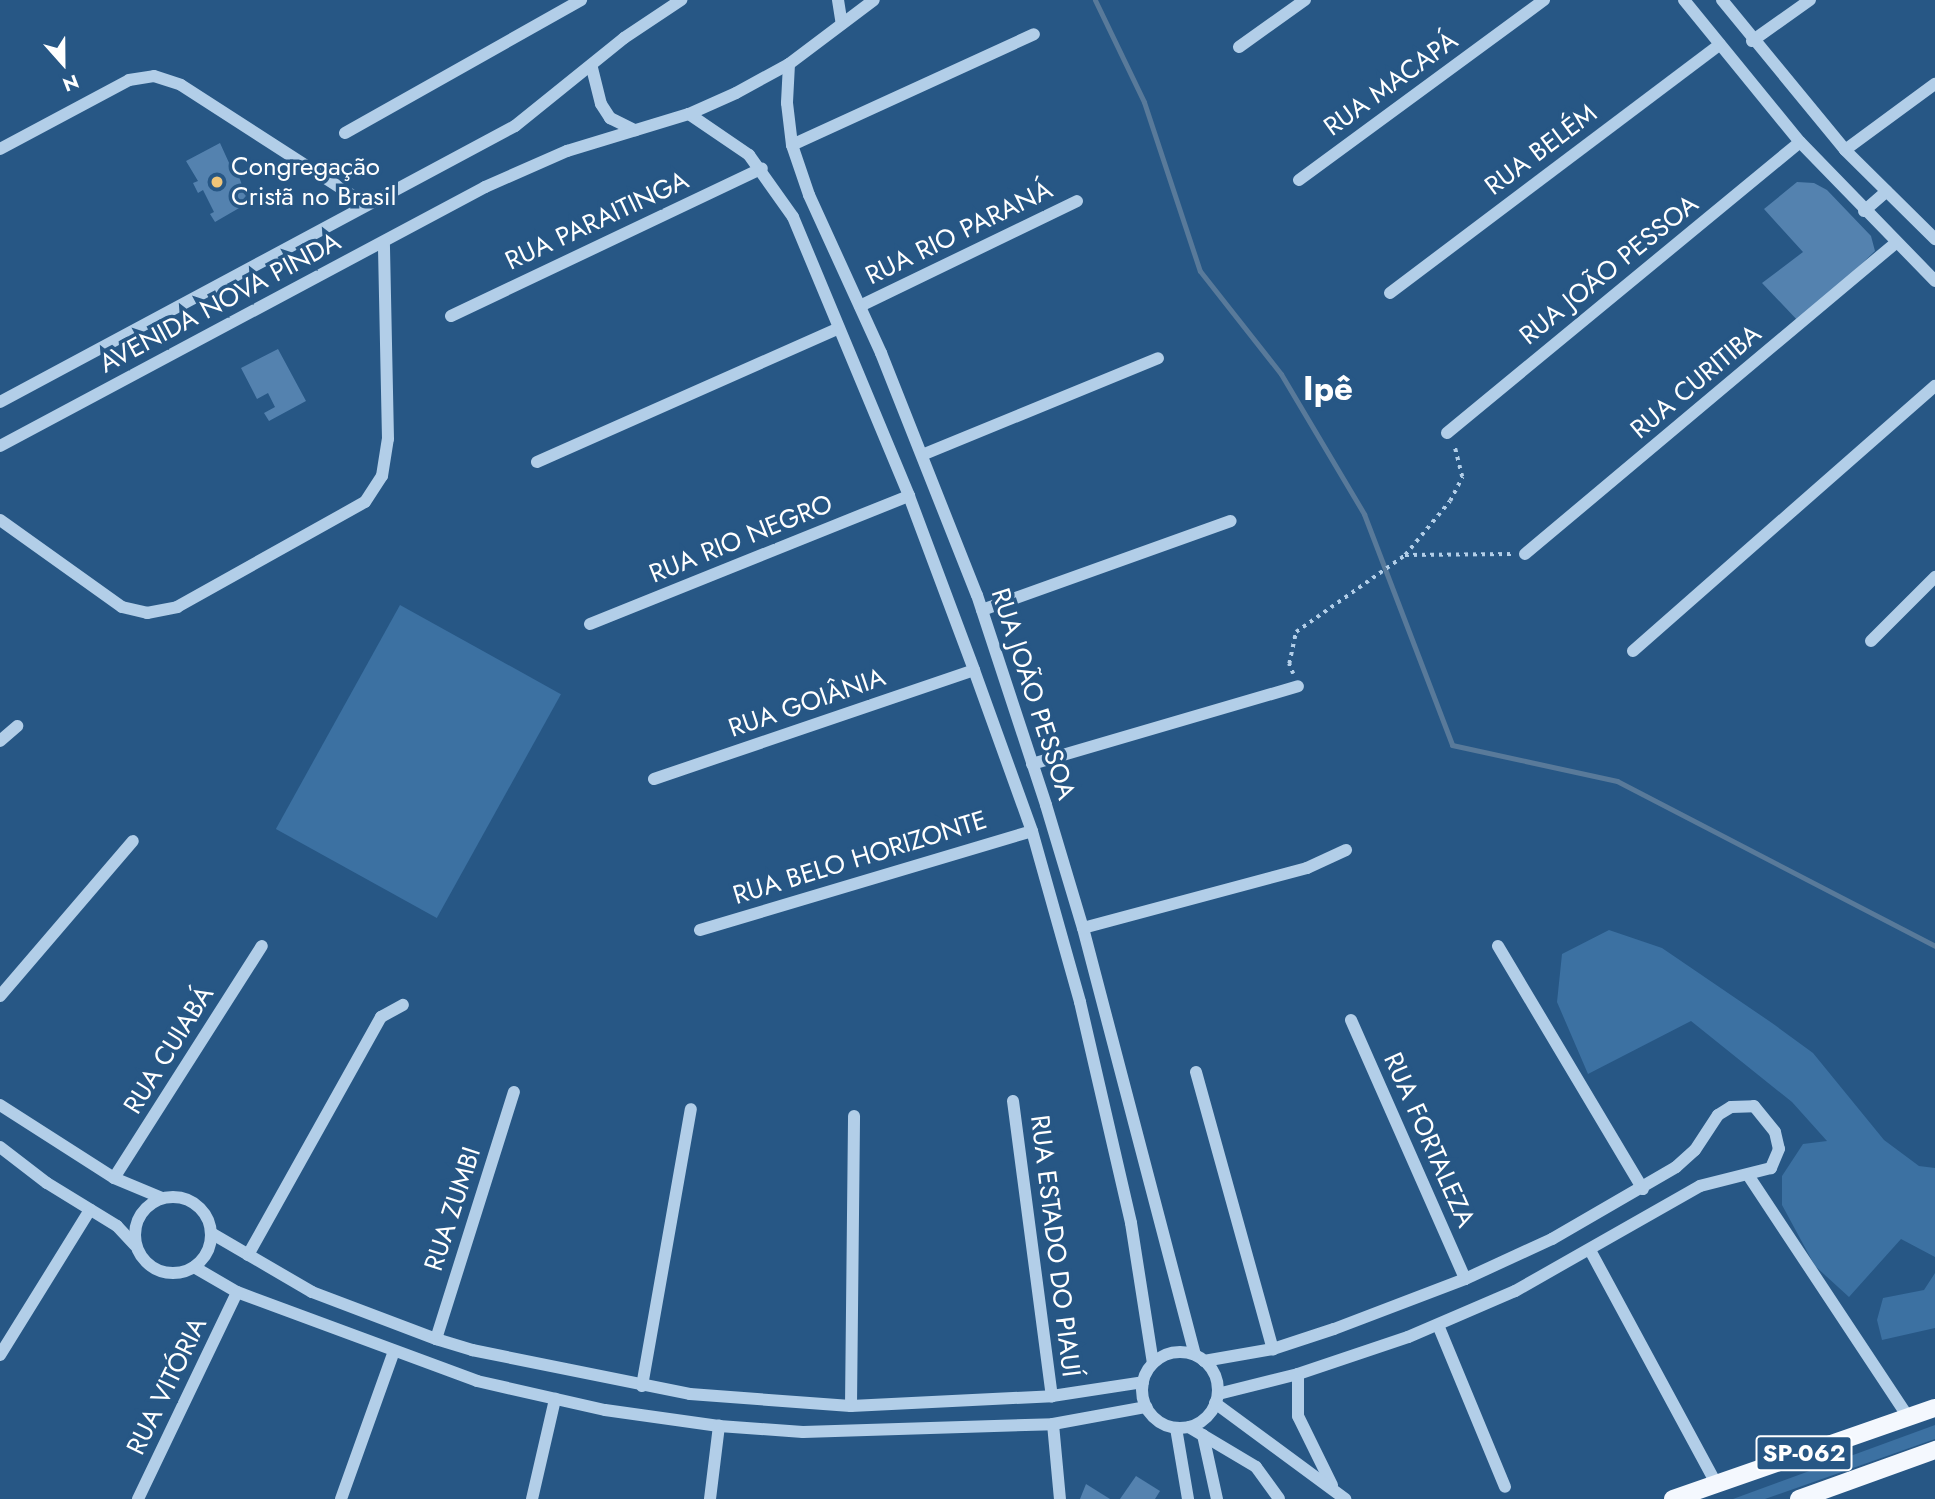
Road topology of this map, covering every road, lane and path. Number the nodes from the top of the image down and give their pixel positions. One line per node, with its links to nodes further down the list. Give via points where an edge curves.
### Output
1 (581, 0): 21 (street)
2 (681, 0): 10 (street, AVENIDA NOVA PINDA)
3 (838, 0): 11 (street)
4 (874, 0): 11 (street, AVENIDA NOVA PINDA)
5 (1305, 0): 15 (street)
6 (1544, 0): 27 (street, RUA MACAPÁ)
7 (1684, 0): 14 (street)
8 (1723, 0): 13 (street)
9 (1810, 0): 13 (street)
10 (662, 5): 17 (street, AVENIDA NOVA PINDA)
11 (842, 24): 16 (street, AVENIDA NOVA PINDA)
12 (1034, 34): 23 (street)
13 (1752, 41): 25 (street)
14 (1720, 44): 22 (street); 36 (street, RUA BELÉM)
15 (1239, 47)
16 (789, 64): 19 (street, AVENIDA NOVA PINDA); 23 (street, RUA JOÃO PESSOA)
17 (592, 68): 20 (street, via 601,104 610,118); 30 (street, AVENIDA NOVA PINDA, via 515,126)
18 (1935, 84): 25 (street)
19 (689, 114): 20 (street, AVENIDA NOVA PINDA); 26 (street, RUA JOÃO PESSOA, via 722,133)
20 (635, 130): 33 (street, AVENIDA NOVA PINDA, via 567,151 485,187)
21 (345, 133)
22 (1800, 142): 31 (street); 43 (street, RUA JOÃO PESSOA)
23 (792, 145): 37 (street, RUA JOÃO PESSOA, via 809,195)
24 (0, 149): 30 (street, via 129,80 154,76 181,85)
25 (1845, 149): 28 (street)
26 (762, 168): 38 (street, RUA PARAITINGA); 39 (street, RUA JOÃO PESSOA, via 793,217)
27 (1299, 180)
28 (1887, 191): 31 (street); 32 (street)
29 (1077, 201): 37 (street, RUA RIO PARANÁ)
30 (366, 204): 42 (street, AVENIDA NOVA PINDA)
31 (1864, 211): 34 (street)
32 (1935, 239)
33 (384, 242): 44 (street, AVENIDA NOVA PINDA); 48 (street, via 388,439 382,477 365,502 177,607 148,612 122,607)
34 (1895, 244): 35 (street); 50 (street, RUA CURITIBA)
35 (1935, 281)
36 (1390, 293)
37 (860, 306): 45 (street, RUA JOÃO PESSOA)
38 (451, 316)
39 (839, 328): 46 (street); 47 (street, RUA JOÃO PESSOA)
40 (1157, 358): 45 (street)
41 (1935, 386): 56 (street)
42 (0, 402)
43 (1449, 432): 51 (path, via 1462,477 1450,501)
44 (0, 446)
45 (922, 455): 53 (street, RUA JOÃO PESSOA)
46 (537, 462)
47 (909, 496): 54 (street, RUA RIO NEGRO); 57 (street, RUA JOÃO PESSOA)
48 (0, 520)
49 (1231, 521): 53 (street)
50 (1525, 554): 51 (path)
51 (1405, 555): 58 (path, via 1296,632 1289,664)
52 (1935, 577): 55 (street)
53 (982, 610): 61 (street, RUA JOÃO PESSOA)
54 (590, 624)
55 (1871, 641)
56 (1633, 651)
57 (974, 670): 62 (street, RUA GOIÂNIA); 63 (street, RUA JOÃO PESSOA)
58 (1298, 686): 61 (street)
59 (17, 726): 60 (street)
60 (0, 741)
61 (1032, 764): 66 (street, RUA JOÃO PESSOA)
62 (654, 779)
63 (1032, 831): 67 (street, RUA BELO HORIZONTE); 98 (street, RUA JOÃO PESSOA, via 1080,1002 1128,1210)
64 (133, 841): 70 (street)
65 (1346, 850): 66 (street, via 1307,868)
66 (1083, 928): 97 (street, RUA JOÃO PESSOA)
67 (701, 930)
68 (262, 946): 81 (street, RUA CUIABÁ)
69 (1498, 946): 82 (street)
70 (0, 996)
71 (402, 1005): 88 (street, via 381,1017)
72 (1351, 1020): 90 (street, RUA FORTALEZA)
73 (1196, 1072): 94 (street)
74 (514, 1092): 93 (street, RUA ZUMBI)
75 (1013, 1101): 102 (street, RUA ESTADO DO PIAUÍ)
76 (0, 1105): 81 (street)
77 (691, 1109): 101 (street)
78 (854, 1116): 105 (street)
79 (0, 1147): 84 (street)
80 (1748, 1175): 82 (street, via 1771,1168 1779,1149 1764,1114 1743,1104 1718,1115 1695,1150); 87 (street, via 1700,1186); 108 (street)
81 (114, 1178): 83 (street)
82 (1643, 1189): 90 (street)
83 (162, 1198): 85 (street, via 195,1203 209,1221); 86 (street, via 151,1203 136,1222)
84 (90, 1210): 86 (street, via 117,1226); 96 (street)
85 (211, 1233): 88 (street); 89 (street, via 207,1252)
86 (136, 1245): 89 (street, via 140,1256 159,1271)
87 (1591, 1252): 92 (street); 114 (street)
88 (248, 1255): 93 (street, via 312,1292)
89 (194, 1267): 91 (street)
90 (1465, 1279): 94 (street)
91 (237, 1292): 95 (street); 117 (street, RUA VITÓRIA)
92 (1438, 1325): 99 (street); 115 (street)
93 (436, 1339): 101 (street)
94 (1273, 1349): 97 (street)
95 (394, 1351): 103 (street, via 477,1381); 118 (street)
96 (0, 1355)
97 (1199, 1358): 98 (street, via 1173,1353); 104 (street, via 1217,1382)
98 (1153, 1363): 100 (street)
99 (1297, 1374): 104 (street); 116 (street, via 1298,1416)
100 (1143, 1382): 102 (street); 106 (street)
101 (642, 1385): 105 (street, via 732,1398)
102 (1052, 1396): 105 (street)
103 (555, 1399): 110 (street); 119 (street)
104 (1217, 1399): 111 (street, via 1200,1422); 116 (street)
105 (850, 1406)
106 (1146, 1407): 109 (street); 111 (street, via 1164,1425)
107 (1935, 1408): 108 (main road, SP-062)
108 (1908, 1417): 114 (main road, SP-062)
109 (1053, 1424): 110 (street, via 803,1432); 121 (street)
110 (719, 1426): 120 (street)
111 (1182, 1427): 112 (street); 122 (street)
112 (1203, 1435): 123 (street); 124 (street, via 1256,1467)
113 (1935, 1450): 126 (main road, SP-062)
114 (1716, 1483): 125 (main road, SP-062)
115 (1505, 1487)
116 (1341, 1496)
117 (138, 1499)
118 (341, 1499)
119 (532, 1499)
120 (710, 1499)
121 (1060, 1499)
122 (1188, 1499)
123 (1217, 1499)
124 (1279, 1499)
125 (1673, 1499)
126 (1799, 1499)

